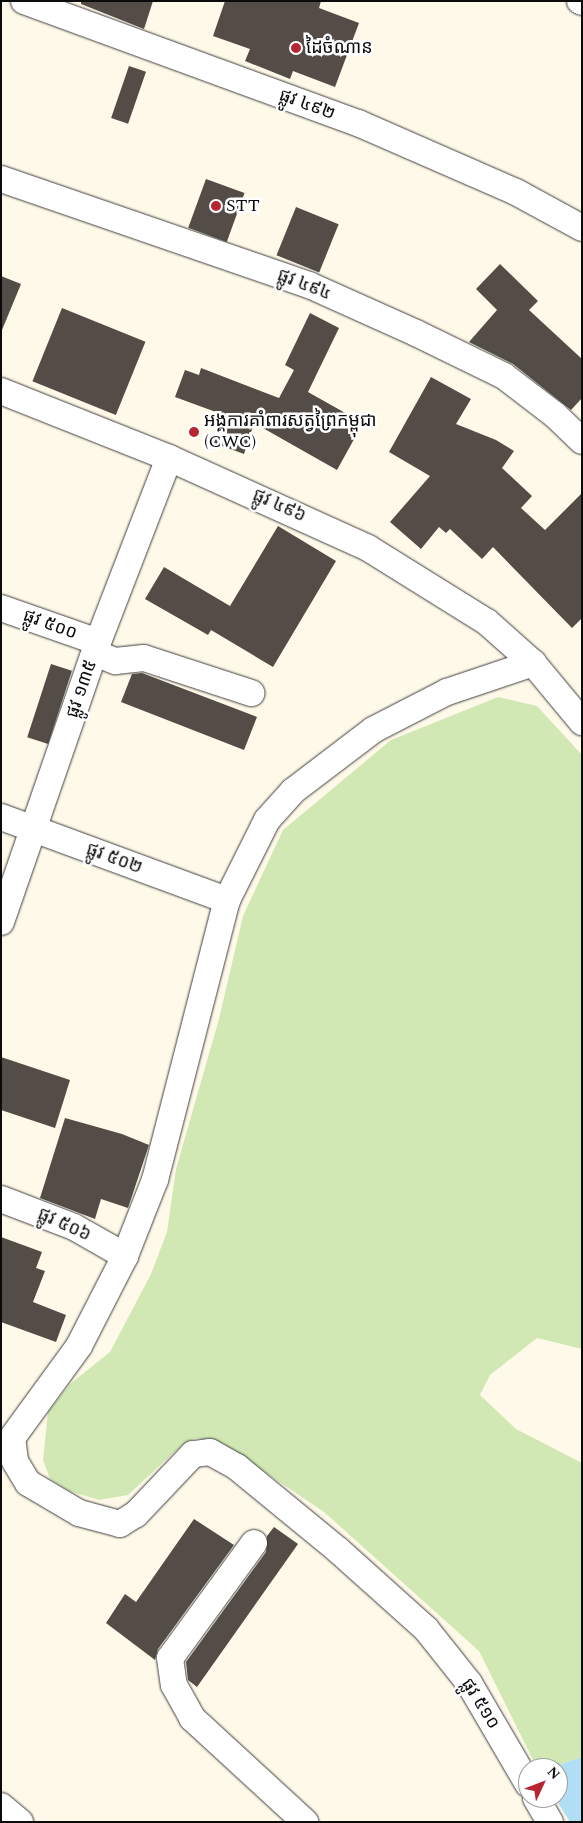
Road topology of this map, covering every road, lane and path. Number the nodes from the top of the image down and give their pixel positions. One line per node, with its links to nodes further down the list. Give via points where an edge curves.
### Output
1 (24, 1): 3 (street, ផ្លូវ ៤៩២, via 358,123 516,192)
2 (1, 179): 5 (street, ផ្លូវ ៤៩៤, via 309,285 416,333 504,376 555,415)
3 (582, 228)
4 (1, 391): 6 (street, ផ្លូវ ៤៩៦)
5 (582, 441)
6 (169, 458): 8 (street, ផ្លូវ ១៣៥); 9 (street, ផ្លូវ ៤៩៦, via 368,548 487,622)
7 (1, 608): 8 (street, ផ្លូវ ៥០០)
8 (96, 648): 10 (street, ផ្លូវ ៥០០, via 115,661 144,658); 13 (street, ផ្លូវ ១៣៥)
9 (533, 663): 11 (street, ផ្លូវ ៤៩៦); 14 (street, ផ្លូវ ៥១០, via 447,692 373,730 293,791 267,820)
10 (251, 693)
11 (582, 722)
12 (1, 817): 13 (street, ផ្លូវ ៥០២)
13 (33, 829): 14 (street, ផ្លូវ ៥០២); 15 (street, ផ្លូវ ១៣៥)
14 (227, 900): 17 (street, ផ្លូវ ៥១០, via 155,1180)
15 (1, 922)
16 (1, 1199): 17 (street, ផ្លូវ ៥០៦, via 74,1227)
17 (125, 1256): 19 (street, ផ្លូវ ៥១០, via 80,1346 12,1438 15,1461 28,1483 79,1513 120,1524 136,1514 193,1454 210,1452 237,1467 331,1544 426,1629 469,1683)
18 (254, 1543): 23 (street, via 170,1658 174,1685 192,1718)
19 (518, 1767)
20 (1, 1806): 22 (street)
21 (542, 1808): 24 (street)
22 (20, 1822)
23 (305, 1822)
24 (550, 1822)

